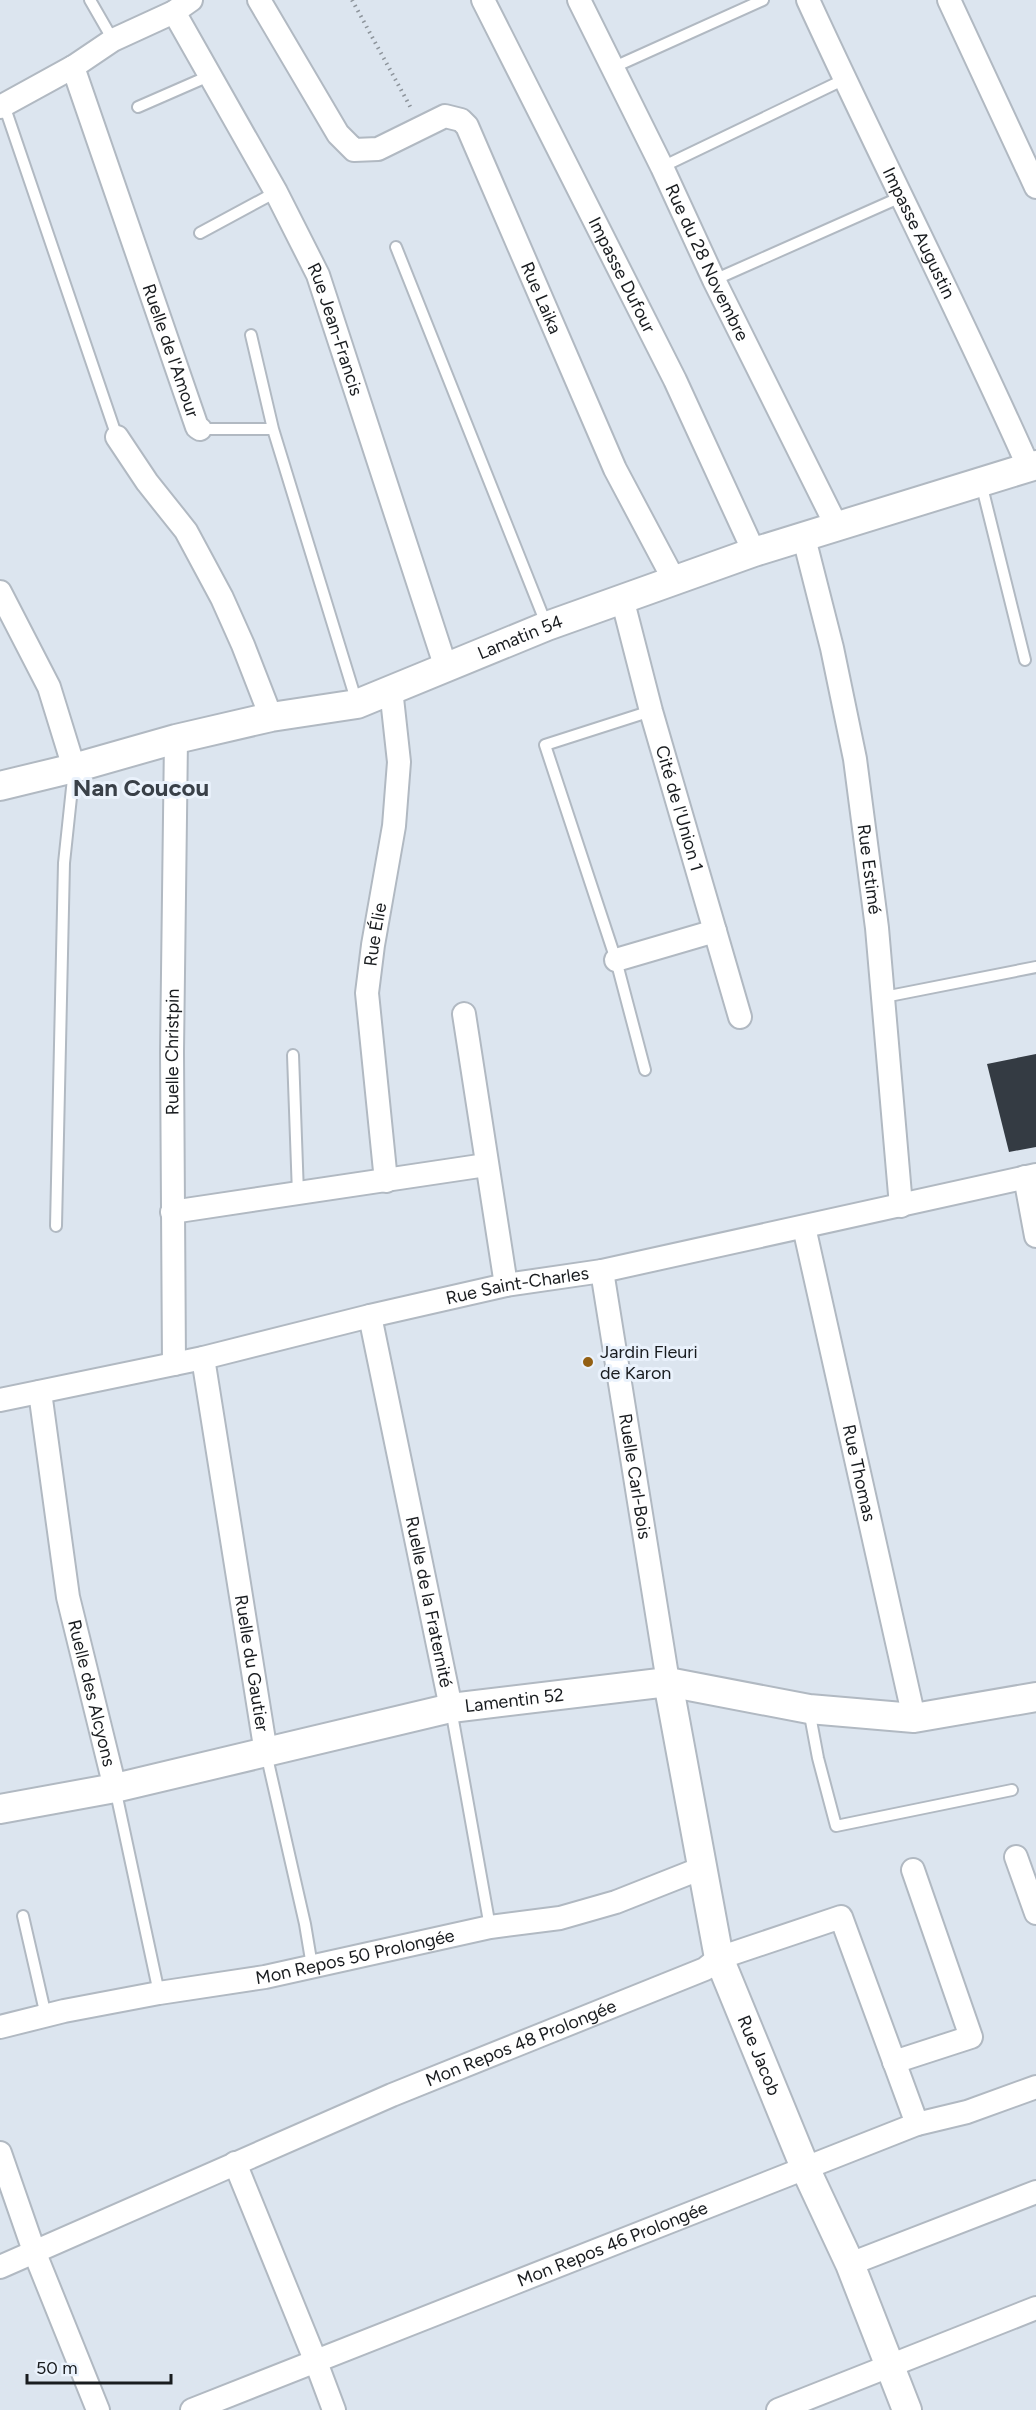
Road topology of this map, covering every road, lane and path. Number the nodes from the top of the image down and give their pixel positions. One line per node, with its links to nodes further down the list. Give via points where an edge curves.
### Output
1 (90, 0): 10 (lane)
2 (259, 0): 17 (street, Rue Laika, via 338,134 354,150 378,149)
3 (352, 0): 17 (path)
4 (483, 0): 33 (street, Impasse Dufour, via 675,380)
5 (579, 0): 12 (street, Rue du 28 Novembre)
6 (763, 0): 12 (lane)
7 (808, 0): 14 (street, Impasse Augustin)
8 (949, 0): 19 (street)
9 (182, 6): 10 (street); 13 (street, Rue Jean-Francis)
10 (113, 40): 11 (street)
11 (73, 67): 15 (street); 26 (street, Ruelle de l'Amour)
12 (612, 68): 18 (street, Rue du 28 Novembre)
13 (209, 76): 16 (lane); 20 (street, Rue Jean-Francis)
14 (844, 79): 18 (lane); 21 (street, Impasse Augustin)
15 (1, 102): 28 (lane)
16 (138, 107)
17 (421, 127): 34 (street, Rue Laika, via 445,116 467,126 615,469)
18 (662, 167): 24 (street, Rue du 28 Novembre)
19 (1036, 187)
20 (276, 192): 22 (lane); 39 (street, Rue Jean-Francis, via 318,275)
21 (901, 197): 24 (lane); 29 (street, Impasse Augustin)
22 (200, 233)
23 (396, 247): 37 (lane)
24 (714, 280): 31 (street, Rue du 28 Novembre)
25 (251, 335): 27 (lane)
26 (200, 429): 27 (lane, Ruelle de l'Amour)
27 (273, 429): 41 (lane)
28 (117, 437): 43 (street, via 186,531 226,607)
29 (1033, 467): 30 (street, Lamatin 54)
30 (981, 483): 31 (street, Lamatin 54); 38 (lane)
31 (836, 525): 32 (street, Lamatin 54)
32 (804, 538): 33 (street, Lamatin 54); 50 (street, Rue Estimé, via 855,759)
33 (754, 552): 34 (street, Lamatin 54)
34 (674, 580): 36 (street, Lamatin 54)
35 (0, 592): 45 (street, via 49,687)
36 (622, 598): 37 (street, Lamatin 54); 42 (street, Cité de l'Union 1)
37 (547, 626): 39 (street, Lamatin 54)
38 (1024, 660)
39 (446, 668): 40 (street, Lamatin 54)
40 (391, 689): 41 (street, Lamatin 54); 57 (street, Rue Élie, via 399,762 394,826 368,993)
41 (357, 704): 43 (street, Lamatin 54)
42 (651, 711): 47 (street, Cité de l'Union 1); 48 (lane, via 545,745)
43 (271, 717): 44 (street, Lamatin 54)
44 (176, 739): 45 (street, Lamatin 54); 60 (street, Ruelle Christpin)
45 (74, 768): 46 (street, Lamatin 54); 61 (lane, via 64,862)
46 (0, 786)
47 (716, 931): 48 (street); 52 (street, Cité de l'Union 1)
48 (616, 960): 54 (lane)
49 (1036, 967): 50 (lane)
50 (884, 997): 59 (street, Rue Estimé)
51 (464, 1014): 55 (street)
52 (740, 1017)
53 (293, 1055): 58 (lane)
54 (645, 1070)
55 (486, 1165): 57 (street); 65 (street)
56 (1030, 1176): 59 (street, Rue Saint-Charles); 63 (street)
57 (386, 1181): 58 (street)
58 (298, 1194): 60 (street)
59 (901, 1206): 62 (street, Rue Saint-Charles)
60 (172, 1212): 68 (street, Ruelle Christpin)
61 (56, 1226)
62 (804, 1227): 64 (street, Rue Saint-Charles); 75 (street, Rue Thomas)
63 (1036, 1236)
64 (602, 1271): 65 (street, Rue Saint-Charles); 71 (street, Ruelle Carl-Bois)
65 (506, 1285): 66 (street, Rue Saint-Charles)
66 (370, 1316): 67 (street, Rue Saint-Charles); 73 (street, Ruelle de la Fraternité)
67 (203, 1358): 68 (street, Rue Saint-Charles); 76 (street, Ruelle du Gautier)
68 (174, 1364): 69 (street, Rue Saint-Charles)
69 (39, 1392): 70 (street, Rue Saint-Charles); 77 (street, Ruelle des Alcyons, via 68,1597)
70 (0, 1400)
71 (668, 1682): 73 (street, Lamentin 52); 74 (street, Lamentin 52); 81 (street, Rue Jacob)
72 (1036, 1697): 75 (street, Lamentin 52)
73 (451, 1708): 76 (street, Lamentin 52); 85 (lane, Ruelle de la Fraternité)
74 (809, 1709): 75 (street, Lamentin 52); 78 (lane, via 836,1826)
75 (914, 1718)
76 (266, 1753): 77 (street, Lamentin 52); 87 (lane, Ruelle du Gautier)
77 (115, 1788): 79 (street, Lamentin 52); 88 (lane, Ruelle des Alcyons)
78 (1012, 1790)
79 (0, 1809)
80 (1016, 1857): 83 (street)
81 (702, 1868): 85 (street, Mon Repos 50 Prolongée, via 616,1902 560,1918); 86 (street, Rue Jacob)
82 (913, 1870): 91 (street, via 971,2037)
83 (1036, 1913)
84 (23, 1916): 89 (lane)
85 (490, 1927): 87 (street, Mon Repos 50 Prolongée)
86 (719, 1958): 91 (street, Mon Repos 48 Prolongée, via 841,1917); 95 (street, Mon Repos 48 Prolongée, via 705,1969); 96 (street, Rue Jacob)
87 (312, 1966): 88 (street, Mon Repos 50 Prolongée)
88 (159, 1993): 89 (street, Mon Repos 50 Prolongée)
89 (46, 2016): 90 (street, Mon Repos 50 Prolongée)
90 (0, 2027)
91 (894, 2061): 93 (street, Mon Repos 48 Prolongée)
92 (1036, 2087): 93 (street, Mon Repos 46 Prolongée, via 967,2112)
93 (918, 2124): 96 (street, Mon Repos 46 Prolongée)
94 (0, 2153): 98 (street)
95 (235, 2163): 98 (street, Mon Repos 48 Prolongée); 102 (street)
96 (806, 2170): 99 (street, Rue Jacob); 102 (street, Mon Repos 46 Prolongée)
97 (1036, 2192): 99 (street)
98 (34, 2251): 100 (street, Mon Repos 48 Prolongée); 104 (street)
99 (850, 2264): 103 (street, Rue Jacob)
100 (0, 2267)
101 (1036, 2308): 103 (street)
102 (316, 2362): 105 (street, Mon Repos 46 Prolongée); 106 (street)
103 (890, 2364): 107 (street); 108 (street, Rue Jacob)
104 (98, 2410)
105 (192, 2410)
106 (334, 2410)
107 (778, 2410)
108 (907, 2410)

